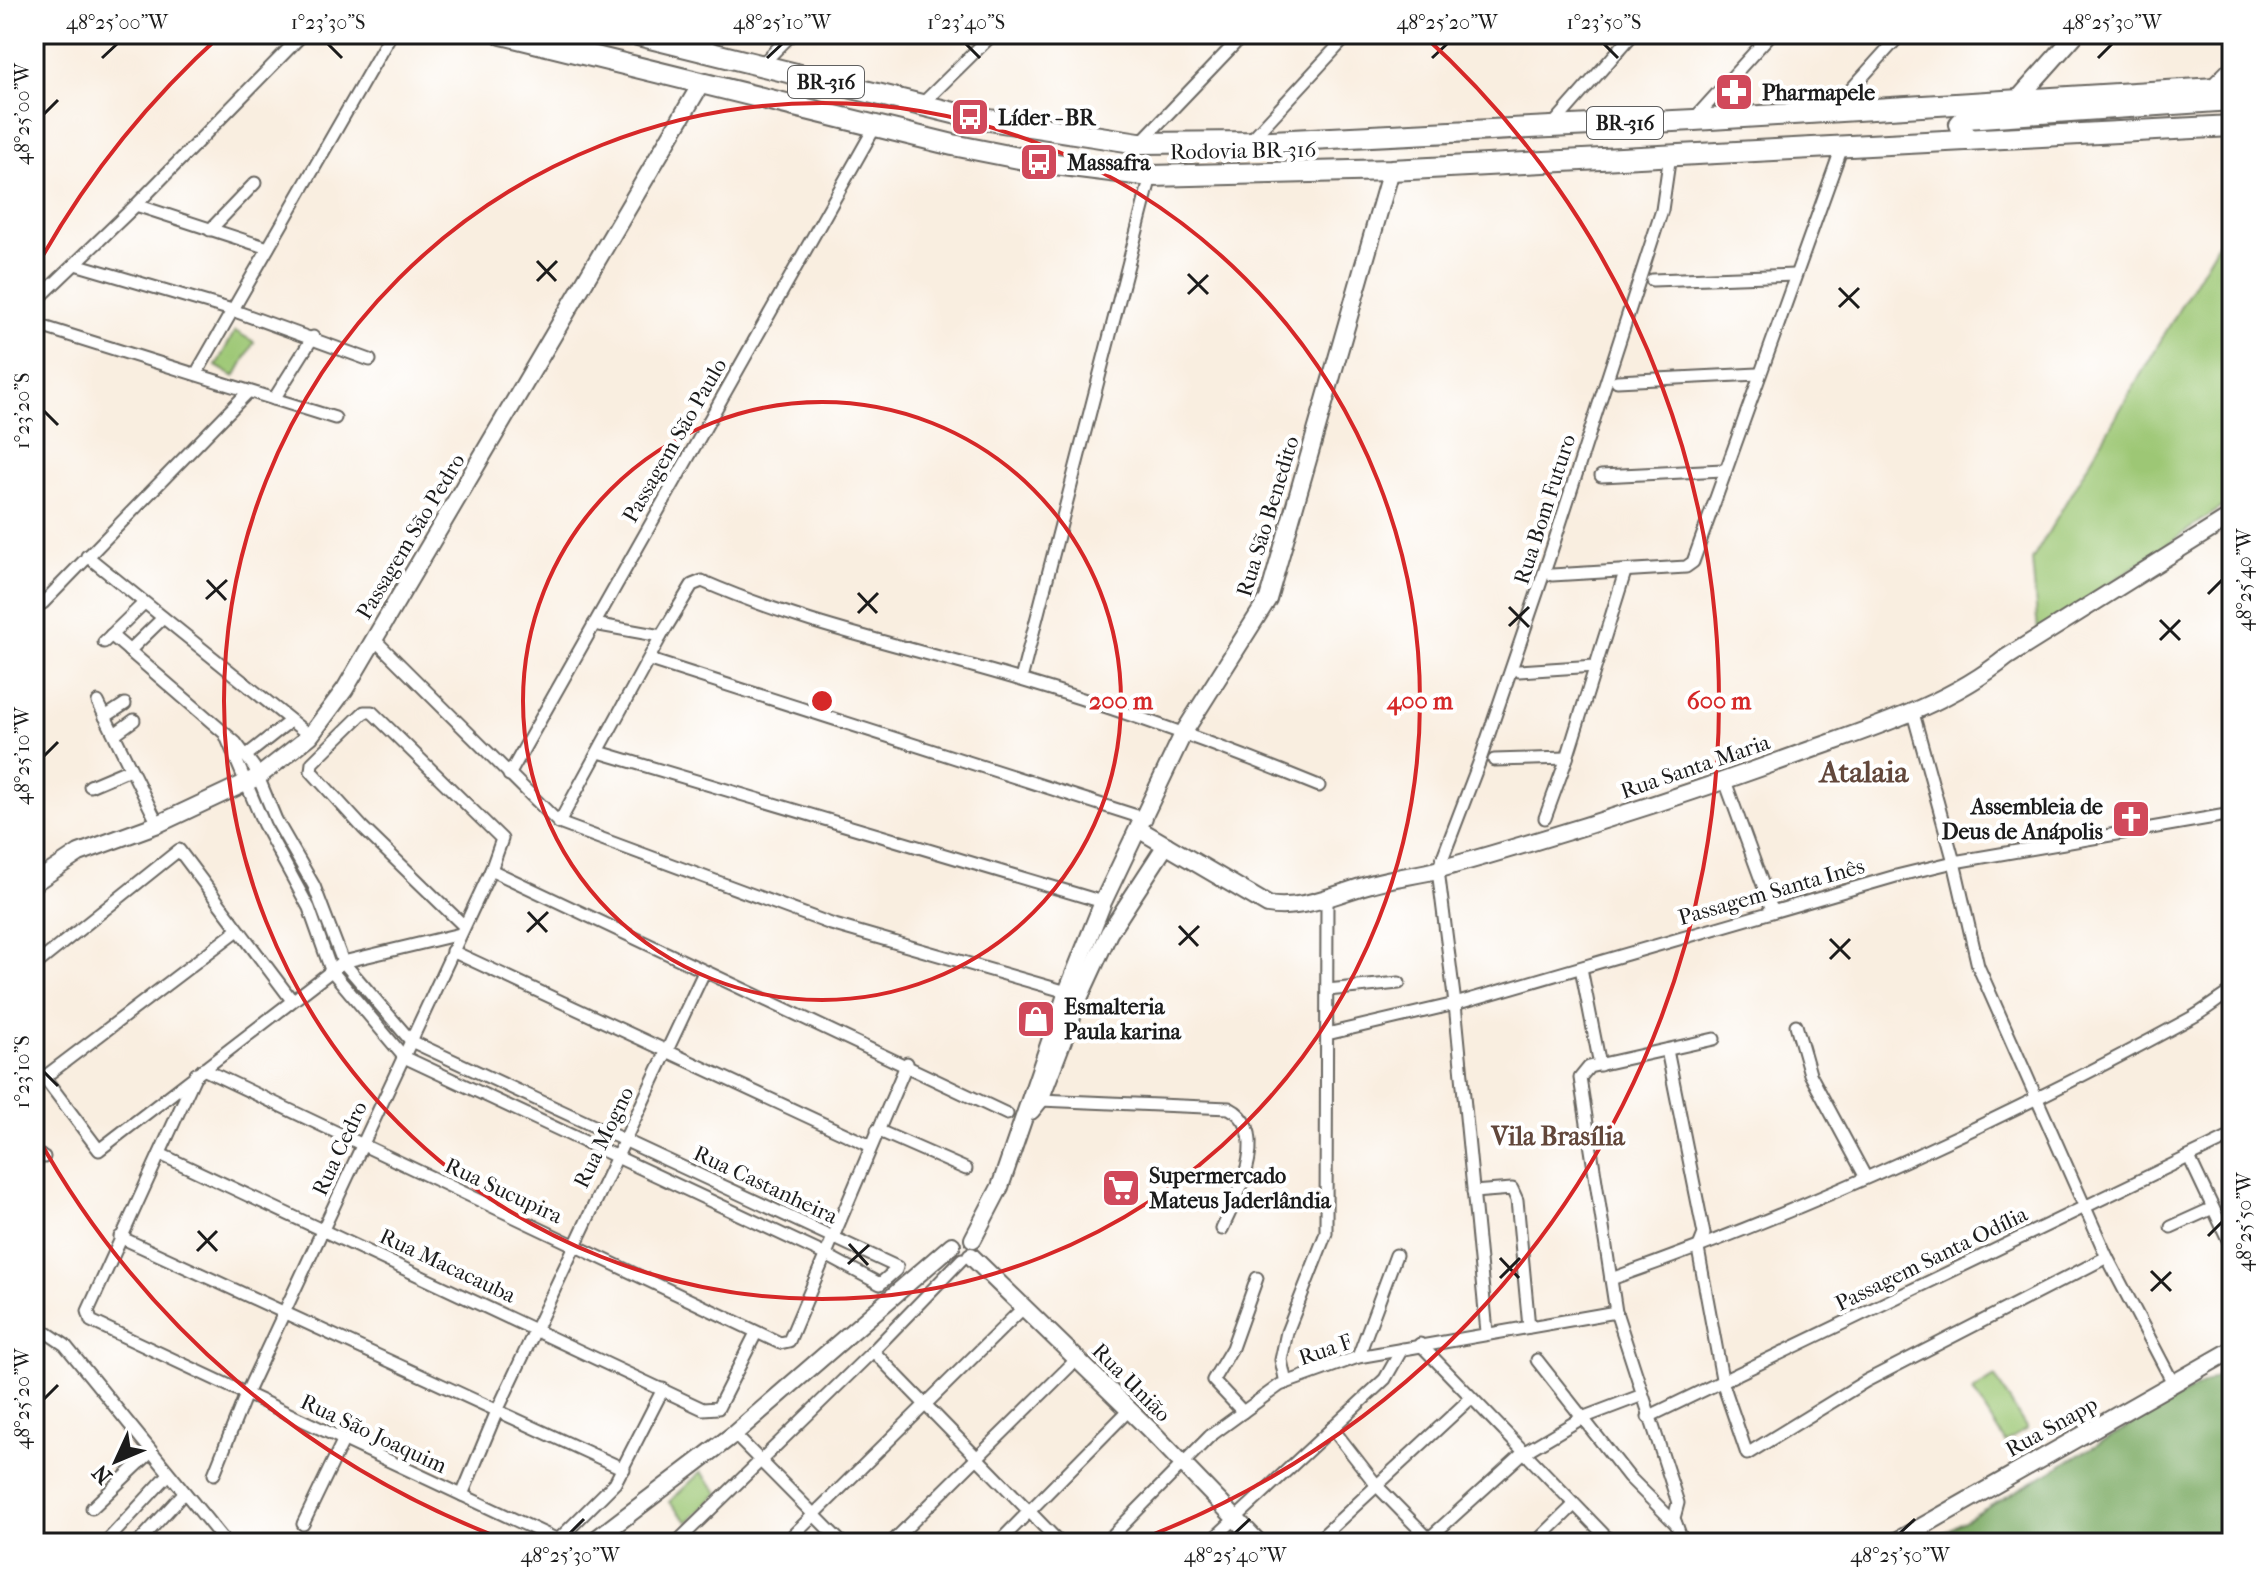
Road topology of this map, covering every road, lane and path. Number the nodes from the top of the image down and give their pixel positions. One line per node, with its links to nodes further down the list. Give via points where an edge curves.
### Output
1 (43, 34): 16 (street)
2 (303, 34): 42 (street)
3 (502, 34): 18 (highway, Rodovia BR-316 / BR-316)
4 (542, 34): 5 (highway, via 579,43)
5 (595, 34)
6 (634, 34): 17 (highway, BR-316)
7 (792, 34): 20 (street)
8 (993, 34): 27 (street)
9 (1244, 34): 35 (street)
10 (1349, 34): 34 (street)
11 (1633, 34): 32 (street)
12 (1771, 34): 29 (street)
13 (1901, 34): 28 (street)
14 (2076, 34): 24 (street)
15 (390, 36): 44 (street)
16 (34, 43)
17 (734, 59): 18 (highway, via 700,62 633,46); 20 (highway, BR-316)
18 (617, 63): 21 (highway, Rodovia BR-316 / BR-316)
19 (2232, 65): 23 (street)
20 (760, 66): 27 (highway, BR-316)
21 (701, 84): 31 (highway, Rodovia BR-316 / BR-316); 70 (street, Passagem São Pedro)
22 (2232, 87): 23 (highway, BR-316)
23 (2209, 88): 24 (highway, BR-316)
24 (2018, 99): 26 (highway, BR-316)
25 (2232, 100): 33 (highway, via 1966,118 1960,124)
26 (1923, 105): 28 (highway, BR-316); 37 (highway, via 1928,122 1920,131 1780,139)
27 (920, 106): 35 (highway, BR-316, via 1017,127)
28 (1838, 111): 29 (highway, BR-316)
29 (1694, 120): 32 (highway, BR-316)
30 (2232, 126): 33 (highway, BR-316)
31 (875, 127): 40 (highway, Rodovia BR-316 / BR-316, via 1039,162); 68 (street, Passagem São Paulo)
32 (1552, 127): 34 (highway, BR-316)
33 (1967, 140): 36 (highway, BR-316)
34 (1249, 142): 35 (highway, BR-316)
35 (1139, 143)
36 (1842, 147): 37 (highway, BR-316); 46 (street)
37 (1739, 151): 38 (highway, BR-316)
38 (1670, 155): 39 (highway, Rodovia BR-316 / BR-316); 105 (street, Rua Bom Futuro, via 1658,225 1484,748)
39 (1391, 170): 40 (highway, Rodovia BR-316 / BR-316); 82 (street, Rua São Benedito, via 1273,585)
40 (1151, 176): 75 (street)
41 (255, 183): 43 (street)
42 (136, 205): 43 (street); 45 (street)
43 (210, 230): 44 (street)
44 (268, 248): 49 (street)
45 (75, 264): 48 (street); 49 (street)
46 (1794, 275): 47 (street); 54 (street)
47 (1652, 280)
48 (34, 303)
49 (232, 310): 51 (street); 53 (street)
50 (34, 324): 53 (street)
51 (313, 337): 52 (street); 57 (street)
52 (370, 360)
53 (196, 374): 56 (street)
54 (1758, 374): 55 (street); 59 (street)
55 (1617, 381)
56 (248, 392): 57 (street); 62 (street)
57 (274, 399): 58 (street)
58 (335, 418)
59 (1723, 470): 60 (street); 63 (street, via 1693,562)
60 (1601, 476)
61 (2232, 516): 78 (street, Rua Santa Maria, via 1982,677)
62 (87, 556): 65 (street); 66 (street)
63 (1625, 572): 64 (street); 73 (street)
64 (1552, 575)
65 (43, 603)
66 (144, 603): 67 (street); 71 (street, via 107,639)
67 (163, 618): 71 (street); 81 (street)
68 (594, 624): 69 (street); 91 (street, Passagem São Paulo)
69 (661, 636): 72 (street); 75 (street, via 692,585 702,581 822,626)
70 (374, 639): 85 (street, Passagem São Pedro); 91 (street)
71 (129, 651): 84 (street)
72 (650, 660): 86 (street); 101 (street)
73 (1595, 666): 74 (street); 88 (street)
74 (1519, 671)
75 (1021, 679): 82 (street)
76 (98, 702): 79 (street)
77 (125, 704): 79 (street)
78 (1913, 713): 93 (street, Rua Santa Maria); 103 (street)
79 (105, 717): 83 (street)
80 (134, 720): 83 (street)
81 (290, 721): 85 (street); 87 (street)
82 (1184, 732): 95 (street); 101 (street, Rua São Benedito)
83 (116, 733): 90 (street)
84 (226, 736): 87 (street); 92 (street)
85 (310, 736): 92 (street, Passagem São Pedro)
86 (599, 752): 99 (street); 108 (street)
87 (247, 755): 92 (street)
88 (1567, 758): 89 (street); 97 (street)
89 (1494, 760)
90 (130, 769): 94 (street); 100 (street)
91 (509, 775): 99 (street)
92 (252, 780): 98 (street, Rua Castanheira); 100 (street, Passagem São Pedro)
93 (1725, 781): 105 (street, Rua Santa Maria); 109 (street)
94 (90, 786)
95 (1319, 786)
96 (2232, 814): 103 (street, Passagem Santa Inês)
97 (1545, 818)
98 (270, 822): 113 (street, Rua Castanheira, via 314,886); 116 (street, Rua Castanheira)
99 (559, 823): 121 (street, via 831,924)
100 (158, 824): 106 (street, Passagem São Pedro, via 79,853)
101 (1143, 824): 102 (street, Rua Santa Maria); 108 (street, Rua São Benedito)
102 (1166, 845): 107 (street, Rua Santa Maria, via 1268,905); 136 (street, Rua São Benedito, via 1109,933)
103 (1954, 862): 109 (street, Passagem Santa Inês); 135 (street, via 1978,966)
104 (491, 870): 111 (street, Rua Cedro); 111 (street, Rua Cedro, via 502,839 372,712 359,715 310,767); 117 (street)
105 (1438, 870): 107 (street, Rua Santa Maria); 123 (street)
106 (34, 883)
107 (1327, 899): 119 (street)
108 (1103, 902): 121 (street, Rua São Benedito)
109 (1772, 910): 115 (street, Passagem Santa Inês)
110 (238, 930): 114 (street, via 179,850); 122 (street); 134 (street)
111 (462, 930): 112 (street, Rua Cedro); 113 (street)
112 (452, 951): 127 (street, Rua Cedro); 129 (street)
113 (343, 962): 116 (street); 127 (street, Rua Castanheira)
114 (34, 966)
115 (1581, 968): 123 (street, Passagem Santa Inês); 132 (street)
116 (331, 970): 122 (street); 130 (street, Rua Castanheira)
117 (704, 972): 129 (street, Rua Mogno); 131 (street)
118 (1399, 983): 119 (street)
119 (1327, 990): 125 (street)
120 (2232, 991): 135 (street, via 2196,1016)
121 (1067, 992): 138 (street, Rua São Benedito)
122 (291, 999): 133 (street)
123 (1455, 1004): 125 (street, Passagem Santa Inês); 149 (street)
124 (1796, 1025): 148 (street, via 1810,1074)
125 (1327, 1034): 181 (street, via 1326,1233 1287,1332 1281,1360)
126 (1714, 1039): 128 (street)
127 (411, 1041): 130 (street, Rua Cedro); 141 (street, Rua Castanheira)
128 (1667, 1050): 132 (street); 160 (street, via 1704,1234)
129 (666, 1051): 141 (street, Rua Mogno); 143 (street)
130 (404, 1057): 142 (street, Rua Cedro); 145 (street, Rua Castanheira)
131 (907, 1063): 137 (street); 139 (street)
132 (1594, 1066): 165 (street, via 1580,1078)
133 (199, 1072): 134 (street, via 99,1150); 142 (street, Rua Sucupira); 144 (street)
134 (39, 1081)
135 (2035, 1098): 148 (street); 150 (street)
136 (1040, 1100): 138 (street, Rua São Benedito); 154 (street, via 1229,1108 1243,1115 1249,1128 1247,1176)
137 (1007, 1114)
138 (1025, 1119): 158 (street, Rua São Benedito, via 1000,1187)
139 (877, 1130): 143 (street); 147 (street)
140 (2232, 1136): 146 (street, Passagem Santa Odília)
141 (623, 1140): 145 (street, Rua Mogno); 156 (street, Rua Castanheira)
142 (361, 1145): 153 (street, Rua Cedro); 157 (street, Rua Sucupira)
143 (871, 1146): 156 (street)
144 (160, 1154): 153 (street, Rua Macacauba); 155 (street)
145 (615, 1156): 157 (street, Rua Mogno); 161 (street, Rua Castanheira)
146 (2189, 1157): 150 (street, Passagem Santa Odília); 151 (street)
147 (966, 1169)
148 (1865, 1176): 160 (street)
149 (1473, 1192): 170 (street, via 1512,1189 1517,1200); 172 (street)
150 (2084, 1205): 163 (street); 183 (street, Passagem Santa Odília)
151 (2213, 1208): 152 (street); 159 (street)
152 (2171, 1227)
153 (324, 1229): 167 (street, Rua Cedro); 171 (street, Rua Macacauba)
154 (1222, 1229)
155 (120, 1237): 167 (street); 185 (street, Rua São Joaquim, via 87,1316)
156 (834, 1237): 161 (street); 161 (street, Rua Castanheira, via 896,1270 880,1284)
157 (574, 1244): 171 (street, Rua Mogno); 173 (street, Rua Sucupira)
158 (965, 1247): 166 (street, Rua União); 177 (street); 195 (street)
159 (2232, 1248)
160 (1698, 1249): 165 (street); 183 (street)
161 (826, 1255): 173 (street, Rua Sucupira, via 789,1341 780,1343)
162 (1396, 1255): 178 (street)
163 (2107, 1257): 182 (street); 183 (street, via 1866,1381 1747,1454)
164 (1257, 1278): 191 (street, via 1232,1348 1213,1380)
165 (1611, 1279): 168 (street)
166 (1025, 1306): 179 (street, Rua União); 188 (street)
167 (285, 1312): 185 (street, Rua Cedro); 190 (street)
168 (1616, 1312): 170 (street, Rua F); 186 (street)
169 (34, 1324): 197 (street, via 65,1345)
170 (1529, 1327): 172 (street, Rua F)
171 (536, 1328): 184 (street, Rua Macacauba); 190 (street, Rua Mogno)
172 (1487, 1332): 174 (street, Rua F)
173 (756, 1333): 184 (street, Rua Macacauba, via 718,1408 703,1409)
174 (1420, 1344): 175 (street, Rua F); 187 (street)
175 (1402, 1349): 178 (street, Rua F); 194 (street, via 1385,1379)
176 (2232, 1350): 182 (street, Rua Snapp)
177 (873, 1351): 188 (street); 200 (street)
178 (1358, 1357): 181 (street, Rua F)
179 (1077, 1359): 189 (street, Rua União); 199 (street)
180 (1537, 1360): 193 (street)
181 (1286, 1383): 191 (street, Rua F)
182 (2173, 1383): 235 (street, Rua Snapp)
183 (1723, 1384): 192 (street, Passagem Santa Odília)
184 (663, 1389): 202 (street)
185 (246, 1394): 196 (street, Rua São Joaquim); 204 (street, Rua Cedro)
186 (1640, 1396): 192 (street); 193 (street)
187 (1471, 1398): 198 (street); 205 (street)
188 (926, 1403): 199 (street); 211 (street)
189 (1129, 1410): 201 (street, Rua União); 210 (street)
190 (497, 1411): 202 (street); 207 (street, Rua Mogno)
191 (1243, 1412): 201 (street, Rua F)
192 (1648, 1417): 214 (street, via 1678,1503)
193 (1582, 1418): 198 (street); 214 (street, via 1629,1477)
194 (1332, 1428): 205 (street); 212 (street)
195 (734, 1434): 200 (street); 215 (street)
196 (343, 1441): 207 (street, Rua São Joaquim); 213 (street)
197 (151, 1452): 203 (street); 209 (street)
198 (1523, 1453): 208 (street); 216 (street)
199 (977, 1457): 210 (street); 225 (street)
200 (760, 1460): 211 (street); 222 (street)
201 (1181, 1463): 212 (street, Rua União); 228 (street, Rua F)
202 (624, 1469): 207 (street, Rua São Joaquim, via 558,1540)
203 (169, 1474): 206 (street); 217 (street)
204 (214, 1474)
205 (1378, 1487): 216 (street); 231 (street)
206 (184, 1493): 218 (street); 219 (street)
207 (462, 1495)
208 (1573, 1506): 232 (street); 233 (street)
209 (92, 1508)
210 (1029, 1512): 226 (street); 227 (street)
211 (814, 1514): 223 (street); 224 (street)
212 (1234, 1518): 229 (street); 230 (street, Rua União)
213 (303, 1524)
214 (1678, 1525): 234 (street)
215 (607, 1530): 220 (street); 221 (street)
216 (1429, 1541)
217 (105, 1543)
218 (138, 1543)
219 (226, 1543)
220 (591, 1543)
221 (620, 1543)
222 (676, 1543)
223 (785, 1543)
224 (842, 1543)
225 (891, 1543)
226 (998, 1543)
227 (1060, 1543)
228 (1105, 1543)
229 (1209, 1543)
230 (1259, 1543)
231 (1315, 1543)
232 (1535, 1543)
233 (1612, 1543)
234 (1683, 1543)
235 (1893, 1543)

